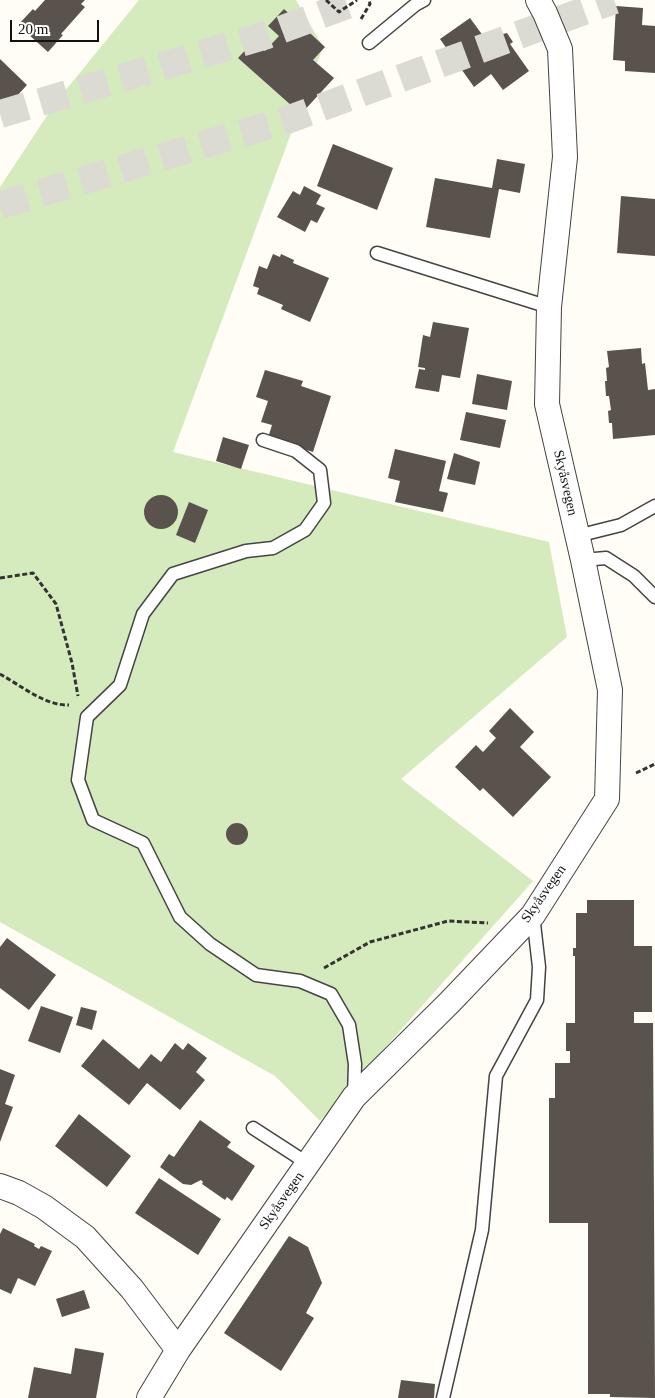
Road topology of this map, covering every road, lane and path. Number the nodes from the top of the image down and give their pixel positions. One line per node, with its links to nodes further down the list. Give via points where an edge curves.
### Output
1 (326, 0): 2 (path, via 339,12)
2 (357, 0)
3 (424, 0): 5 (lane)
4 (538, 0): 7 (street, Skyåsvegen, via 560,50 565,142)
5 (369, 43)
6 (376, 253): 7 (lane)
7 (549, 308): 10 (street, Skyåsvegen, via 547,404)
8 (263, 440): 16 (lane, via 296,451 320,470 324,503 305,530 273,548 246,551 173,574 143,614 120,685)
9 (655, 506): 10 (lane, via 620,525)
10 (577, 536): 11 (street, Skyåsvegen)
11 (582, 560): 13 (lane, via 606,558 634,576); 17 (street, Skyåsvegen, via 610,690 607,799)
12 (0, 578): 15 (path, via 32,573 56,604 72,663)
13 (655, 597)
14 (0, 674): 15 (path, via 41,698 61,705)
15 (79, 705): 16 (path)
16 (87, 717): 18 (lane, via 78,780 93,820 143,843 180,917 210,944 256,975)
17 (533, 915): 18 (path, via 495,923 448,921 370,942); 19 (street, Skyåsvegen); 25 (lane, via 539,967 537,1000 496,1076 482,1230)
18 (300, 981): 19 (lane, via 331,994 348,1025 354,1064)
19 (354, 1097): 21 (street, Skyåsvegen)
20 (253, 1128): 21 (lane)
21 (307, 1163): 23 (street, Skyåsvegen)
22 (0, 1186): 23 (street, via 44,1206 86,1237 132,1289)
23 (178, 1350): 24 (street, Skyåsvegen)
24 (149, 1398)
25 (443, 1398)

